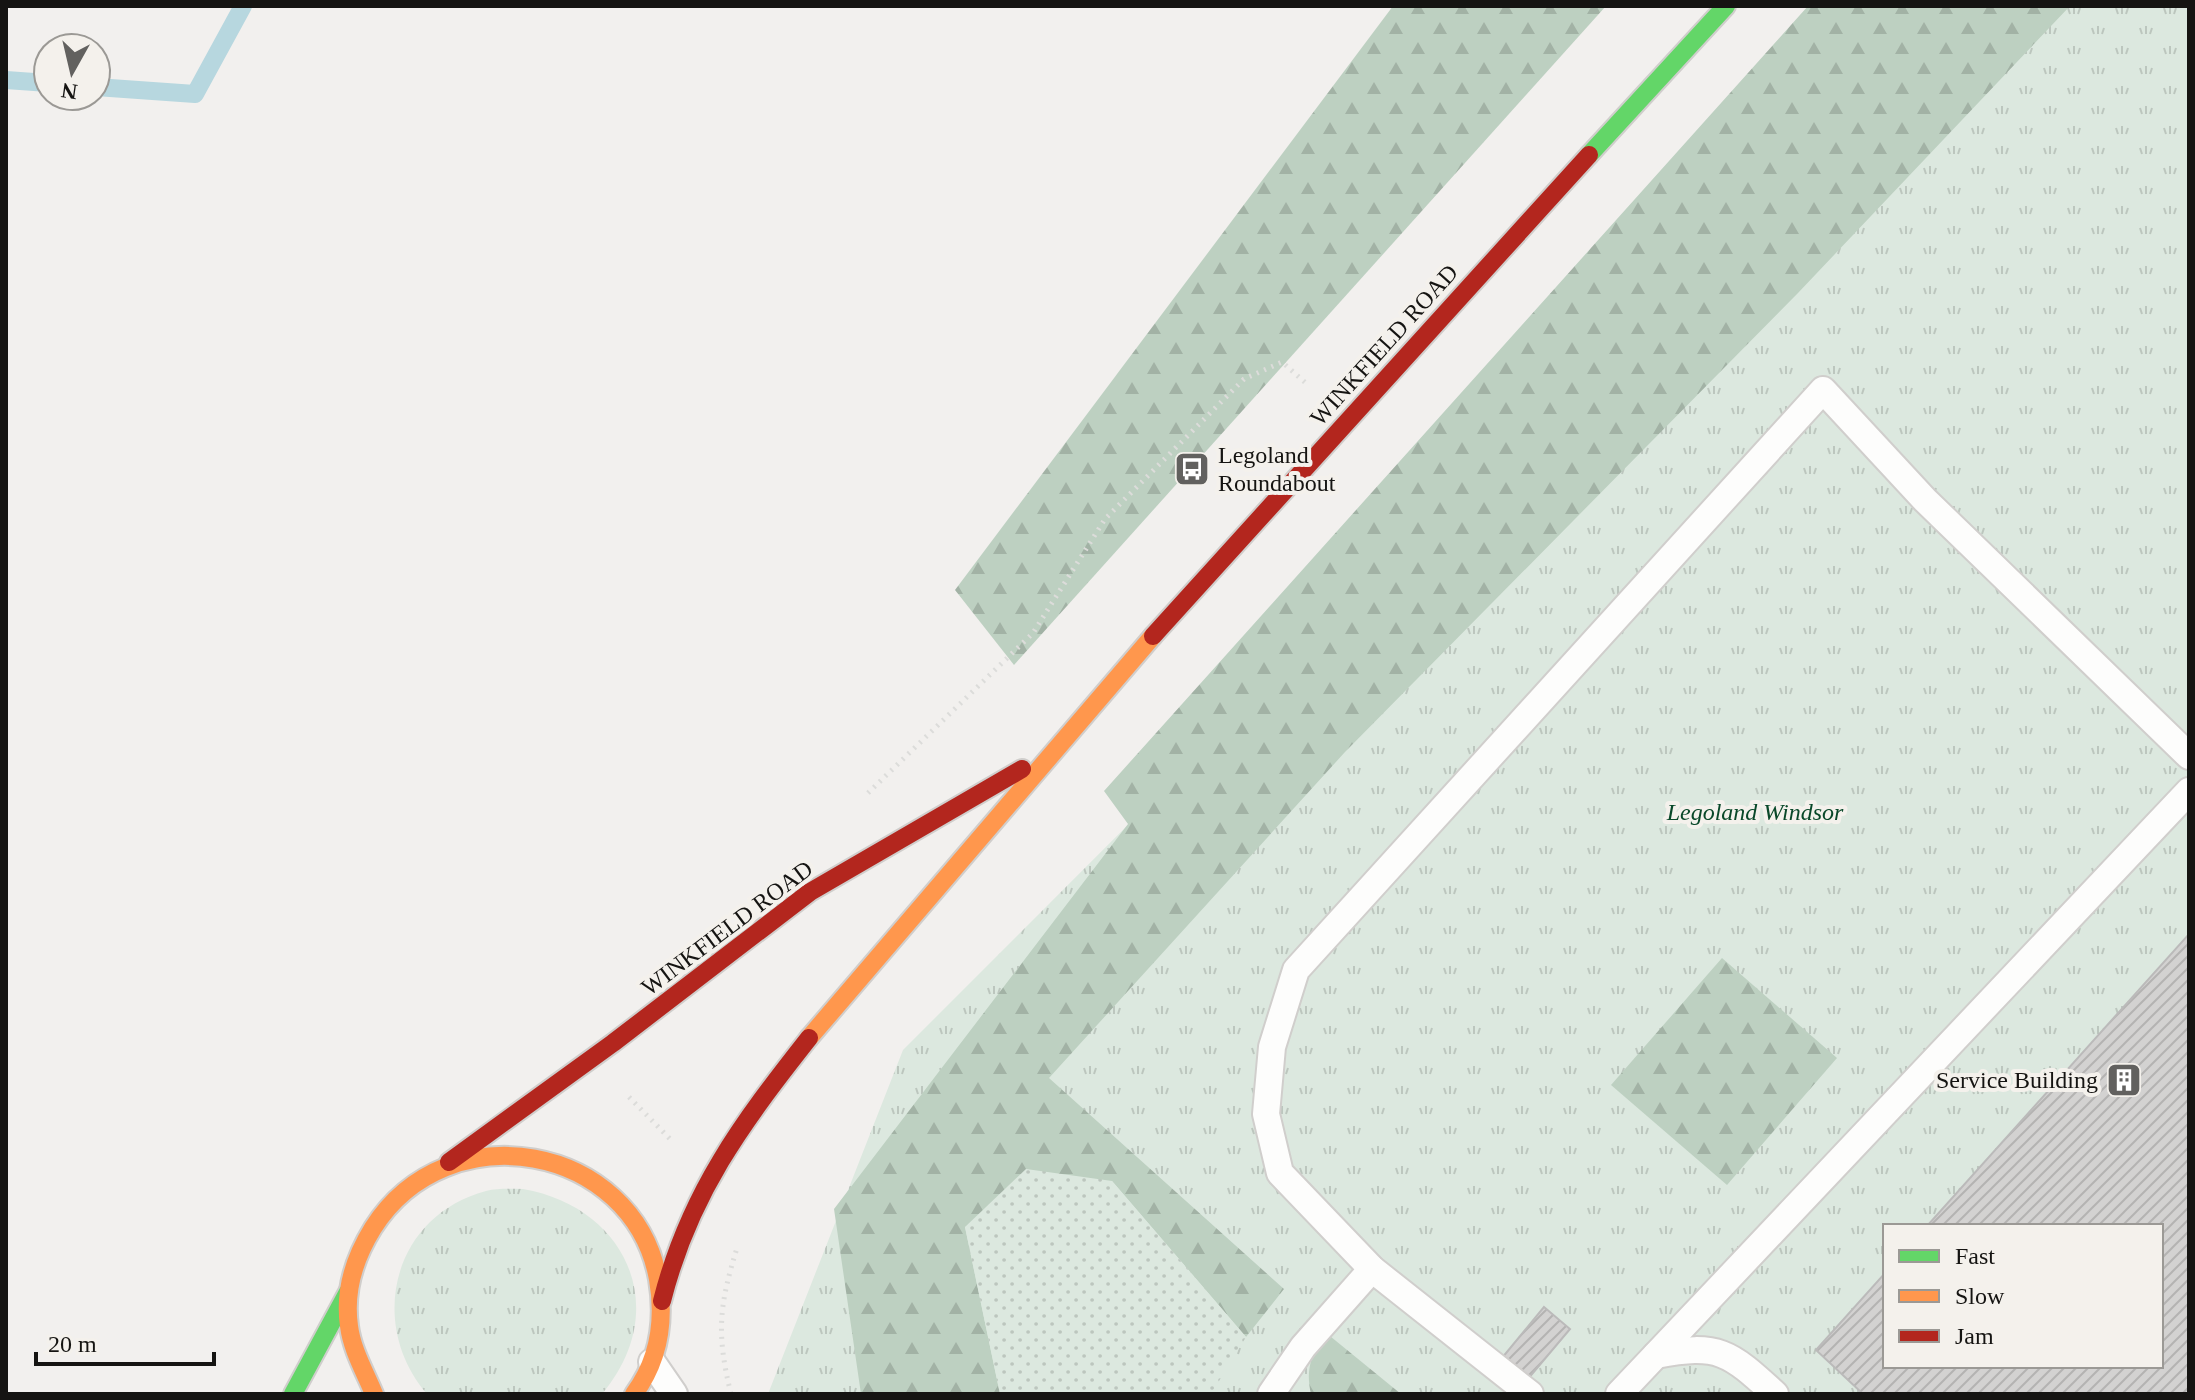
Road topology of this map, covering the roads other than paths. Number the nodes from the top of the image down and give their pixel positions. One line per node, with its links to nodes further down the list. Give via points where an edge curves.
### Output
1 (1726, 6): 2 (main road, WINKFIELD ROAD)
2 (1049, 754): 5 (main road, WINKFIELD ROAD, via 810,892); 8 (main road, WINKFIELD ROAD, via 776,1079 693,1207)
3 (2189, 756): 6 (lane, via 1925,500 1823,390 1296,970 1272,1047 1266,1114 1280,1173)
4 (2189, 791): 9 (lane)
5 (449, 1162): 7 (main road, via 405,1187 374,1222 354,1263); 8 (main road, via 495,1153 550,1159 587,1176 632,1218 652,1255)
6 (1372, 1269): 15 (lane, via 1303,1347); 16 (lane)
7 (348, 1292): 11 (main road); 12 (main road, via 350,1337)
8 (662, 1301): 10 (main road, WINKFIELD ROAD)
9 (1656, 1355): 17 (lane); 18 (lane, via 1695,1348 1734,1357)
10 (652, 1362): 13 (main road); 14 (lane)
11 (293, 1394)
12 (374, 1394)
13 (634, 1394)
14 (674, 1394)
15 (1271, 1394)
16 (1530, 1394)
17 (1619, 1394)
18 (1775, 1394)

